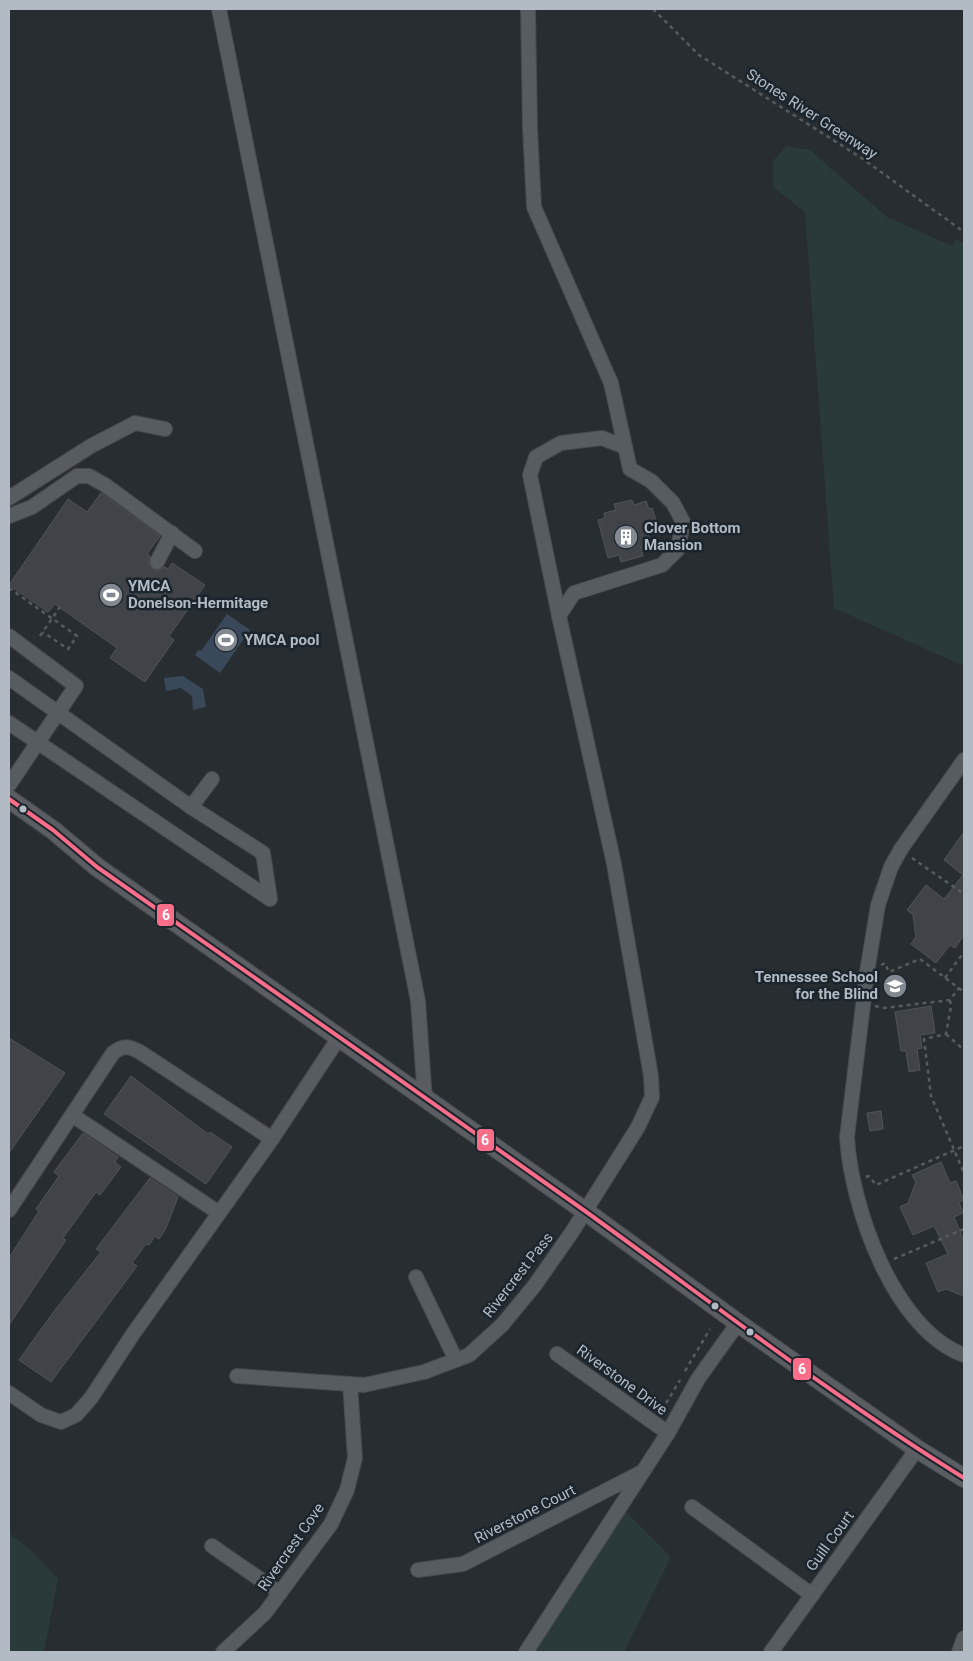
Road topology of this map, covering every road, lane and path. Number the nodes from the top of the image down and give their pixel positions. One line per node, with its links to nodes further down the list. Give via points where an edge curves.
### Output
1 (219, 9): 40 (street, via 418,1001)
2 (528, 9): 6 (street, via 534,207 611,383)
3 (653, 9): 4 (path, Stones River Greenway, via 700,55 863,159)
4 (964, 232)
5 (165, 429): 7 (street, via 135,423 91,446)
6 (625, 447): 14 (street, Rivercrest Pass, via 602,438 561,442 536,457 530,475); 14 (street, via 630,469 652,481 673,503 682,522 678,549 662,565 574,593)
7 (9, 498)
8 (9, 516): 9 (street, via 32,507 77,476 89,476)
9 (172, 534): 10 (street); 11 (street)
10 (195, 551)
11 (157, 562)
12 (9, 588): 15 (path)
13 (60, 607): 15 (path)
14 (559, 616): 48 (street, Rivercrest Pass, via 614,864 652,1097 638,1127)
15 (52, 618): 16 (path); 16 (path, via 77,636 68,649)
16 (43, 632): 18 (path)
17 (9, 636): 20 (street, via 76,686)
18 (40, 636)
19 (9, 678): 20 (street)
20 (58, 712): 22 (street); 27 (street)
21 (9, 723): 22 (street)
22 (37, 742): 25 (street); 27 (street, via 270,899 263,853)
23 (964, 760): 28 (street)
24 (212, 779): 27 (street)
25 (9, 785)
26 (9, 799): 38 (main road, via 53,830 97,868)
27 (191, 807)
28 (901, 850): 29 (path); 31 (street, via 891,867 878,905)
29 (964, 894)
30 (964, 952): 32 (path)
31 (867, 972): 32 (path, via 885,963 889,972 920,959); 36 (street)
32 (945, 978): 33 (path)
33 (959, 988): 34 (path); 35 (path)
34 (964, 992)
35 (950, 1000): 36 (path, via 884,1008); 37 (path)
36 (863, 1002): 46 (street, via 848,1126 848,1155)
37 (946, 1034): 39 (path); 44 (path, via 924,1038 932,1096)
38 (338, 1038): 40 (main road); 42 (street)
39 (964, 1050)
40 (424, 1100): 48 (main road)
41 (72, 1115): 42 (street, via 113,1053 120,1047 130,1047); 47 (street); 49 (street)
42 (272, 1139): 49 (street)
43 (964, 1146): 44 (path)
44 (954, 1150): 45 (path); 46 (path, via 876,1184 869,1176)
45 (964, 1173)
46 (854, 1182): 51 (street, via 864,1223)
47 (9, 1210)
48 (585, 1212): 53 (main road); 56 (street, Rivercrest Pass, via 535,1285 502,1325 469,1355)
49 (219, 1213): 59 (street, via 91,1398 76,1414 61,1422 40,1415)
50 (964, 1229): 51 (path)
51 (882, 1264): 55 (street, via 919,1321 946,1345)
52 (416, 1277): 56 (street)
53 (738, 1323): 60 (street, Riverstone Court, via 698,1378); 61 (main road)
54 (558, 1354): 60 (street, Riverstone Drive)
55 (964, 1355)
56 (456, 1360): 58 (street, Rivercrest Pass, via 424,1372 364,1385)
57 (237, 1376): 58 (street, Rivercrest Pass)
58 (350, 1384): 67 (street, Rivercrest Cove, via 356,1458 348,1490 331,1524)
59 (9, 1393)
60 (668, 1434): 62 (street, Riverstone Court)
61 (917, 1449): 63 (main road); 68 (street, Guill Court)
62 (642, 1471): 66 (street, Riverstone Court, via 463,1564); 71 (street, Riverstone Court)
63 (964, 1478)
64 (692, 1507): 68 (street)
65 (212, 1546): 67 (street)
66 (418, 1570)
67 (280, 1593): 70 (street, Rivercrest Cove, via 265,1613)
68 (812, 1595): 72 (street, Guill Court)
69 (964, 1638): 73 (street)
70 (224, 1652)
71 (526, 1652)
72 (771, 1652)
73 (959, 1652)

